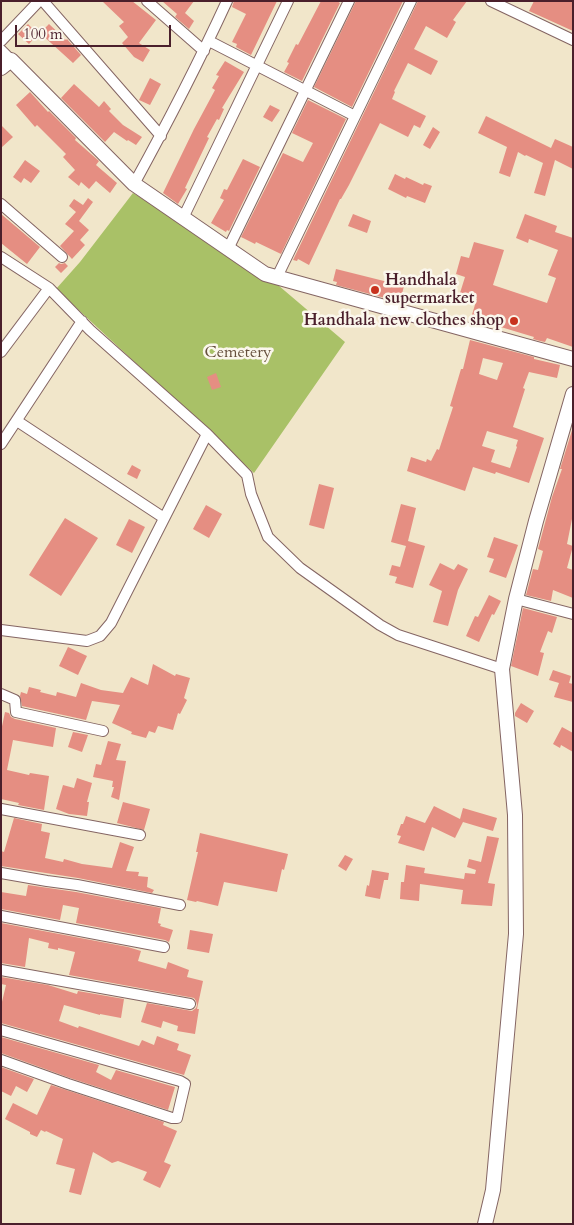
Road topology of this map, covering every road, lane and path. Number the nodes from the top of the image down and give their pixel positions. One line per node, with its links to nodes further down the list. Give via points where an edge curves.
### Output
1 (39, 1): 11 (street)
2 (43, 1): 17 (street)
3 (147, 1): 12 (street)
4 (214, 1): 9 (street)
5 (288, 1): 14 (street)
6 (349, 1): 15 (street)
7 (411, 1): 16 (street)
8 (491, 1): 10 (street)
9 (225, 5): 12 (street)
10 (573, 40)
11 (1, 41)
12 (206, 46): 14 (street); 17 (street)
13 (4, 59): 18 (street)
14 (257, 65): 15 (street); 20 (street)
15 (306, 90): 16 (street); 21 (street)
16 (355, 116): 24 (street)
17 (161, 136): 18 (street)
18 (134, 184): 20 (street)
19 (1, 204): 22 (street)
20 (183, 218): 21 (street)
21 (228, 249): 24 (street, via 265,274)
22 (62, 256)
23 (1, 257): 25 (street)
24 (277, 277): 28 (street)
25 (49, 288): 26 (street); 27 (street)
26 (82, 321): 30 (street); 32 (street)
27 (1, 352)
28 (573, 359)
29 (573, 394): 35 (street)
30 (17, 422): 31 (street); 34 (street)
31 (5, 431): 33 (street)
32 (206, 434): 34 (street); 38 (street, via 247,475 268,537 300,568 398,636)
33 (1, 444)
34 (164, 518): 37 (street, via 111,623 100,636 87,641)
35 (516, 599): 36 (street); 38 (street)
36 (573, 614)
37 (1, 630)
38 (502, 669): 51 (street, via 515,814 516,934 493,1190)
39 (1, 694): 40 (street, via 15,700 16,712)
40 (103, 731)
41 (1, 809): 42 (street)
42 (140, 835)
43 (1, 873): 44 (street)
44 (180, 906)
45 (1, 916): 46 (street)
46 (164, 947)
47 (1, 970): 48 (street)
48 (190, 1004)
49 (1, 1030): 50 (street, via 180,1081 185,1084 178,1118)
50 (1, 1060)
51 (485, 1224)

